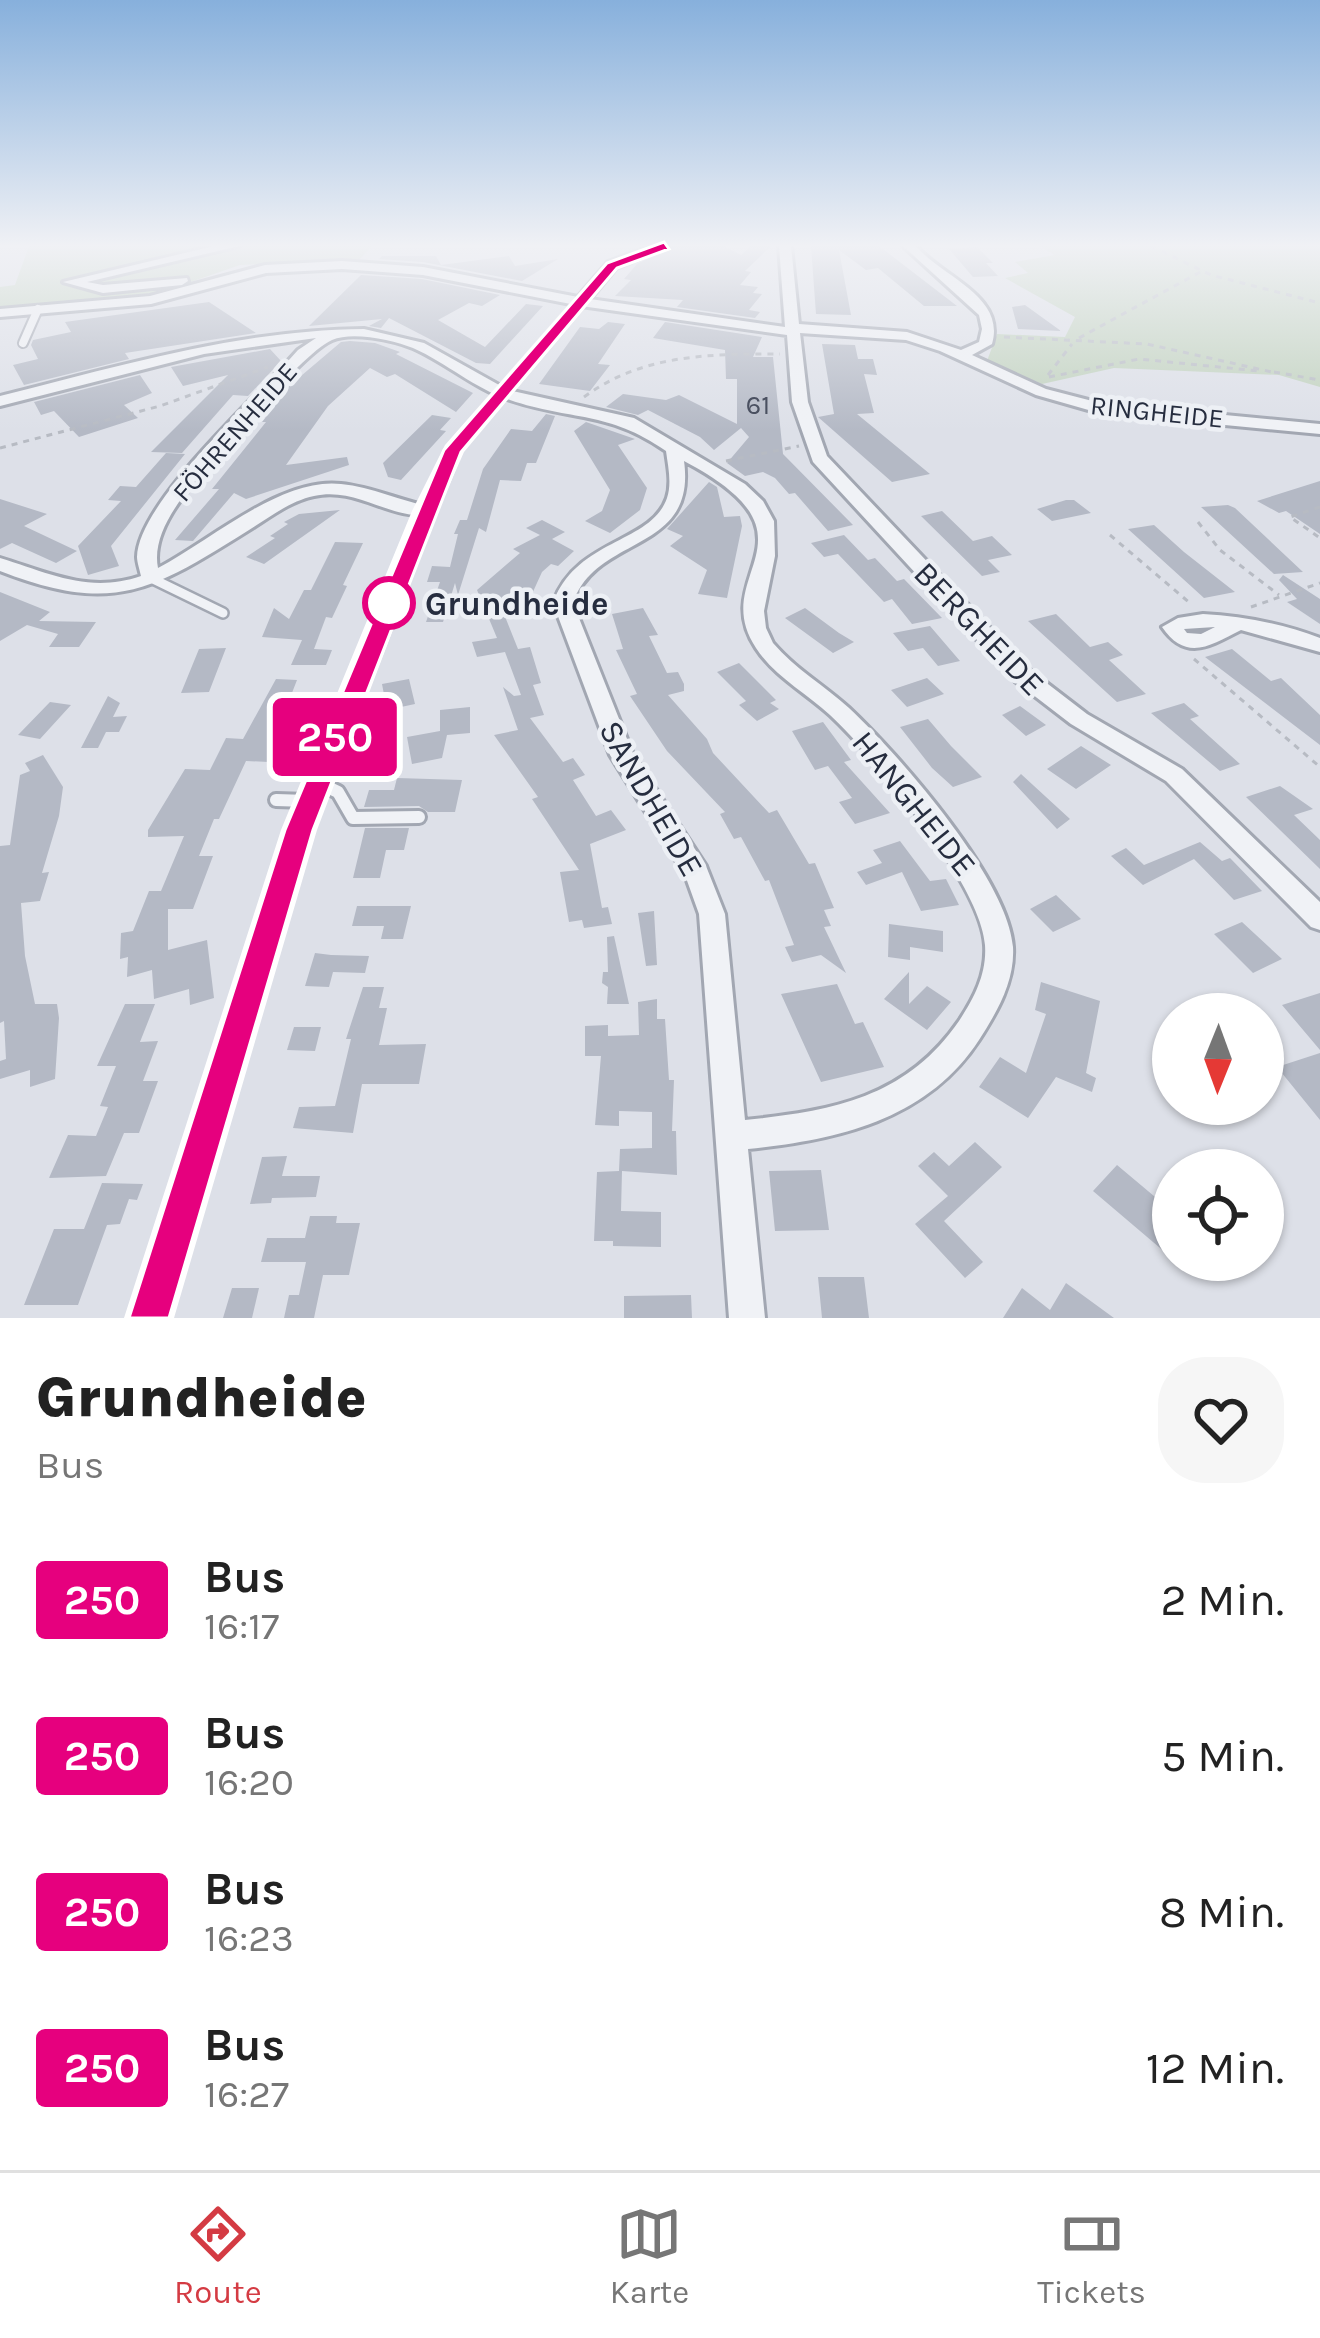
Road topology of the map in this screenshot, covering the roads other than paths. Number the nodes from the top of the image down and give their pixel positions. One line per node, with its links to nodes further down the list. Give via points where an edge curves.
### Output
1 (57, 308): 6 (street)
2 (576, 308): 14 (street)
3 (622, 308): 8 (street, RINGHEIDE)
4 (790, 308): 8 (street, BERGHEIDE)
5 (980, 308): 12 (street, via 990,337)
6 (38, 309): 7 (street); 11 (lane)
7 (0, 314)
8 (792, 330): 12 (street, RINGHEIDE, via 889,333); 26 (street, BERGHEIDE, via 811,446 828,469 1031,684 1174,775)
9 (335, 333): 10 (street); 13 (street, FÖHRENHEIDE); 14 (street, via 405,341)
10 (274, 338): 13 (street, FÖHRENHEIDE, via 299,346); 15 (street)
11 (23, 343)
12 (961, 355): 16 (street, RINGHEIDE, via 1099,409)
13 (299, 358): 20 (street, FÖHRENHEIDE, via 160,521 146,555)
14 (502, 392): 17 (street, via 630,420); 18 (street, via 453,450)
15 (0, 401)
16 (1320, 430)
17 (674, 449): 27 (street, SANDHEIDE, via 673,505 582,569 563,603 622,754 706,893); 27 (street, HANGHEIDE, via 745,493 766,523 754,606 760,639 840,712 976,877 993,908 1001,954 975,1023 899,1100 846,1122)
18 (424, 511): 20 (street, via 361,490 312,490); 24 (street)
19 (0, 564): 20 (street, via 89,593)
20 (151, 578): 21 (lane)
21 (223, 613)
22 (1205, 632): 23 (street, via 1237,624)
23 (1320, 646)
24 (301, 795): 25 (lane, via 338,792 353,818); 28 (street)
25 (419, 817)
26 (1320, 919)
27 (730, 1136): 29 (street, SANDHEIDE)
28 (149, 1318)
29 (747, 1318)

